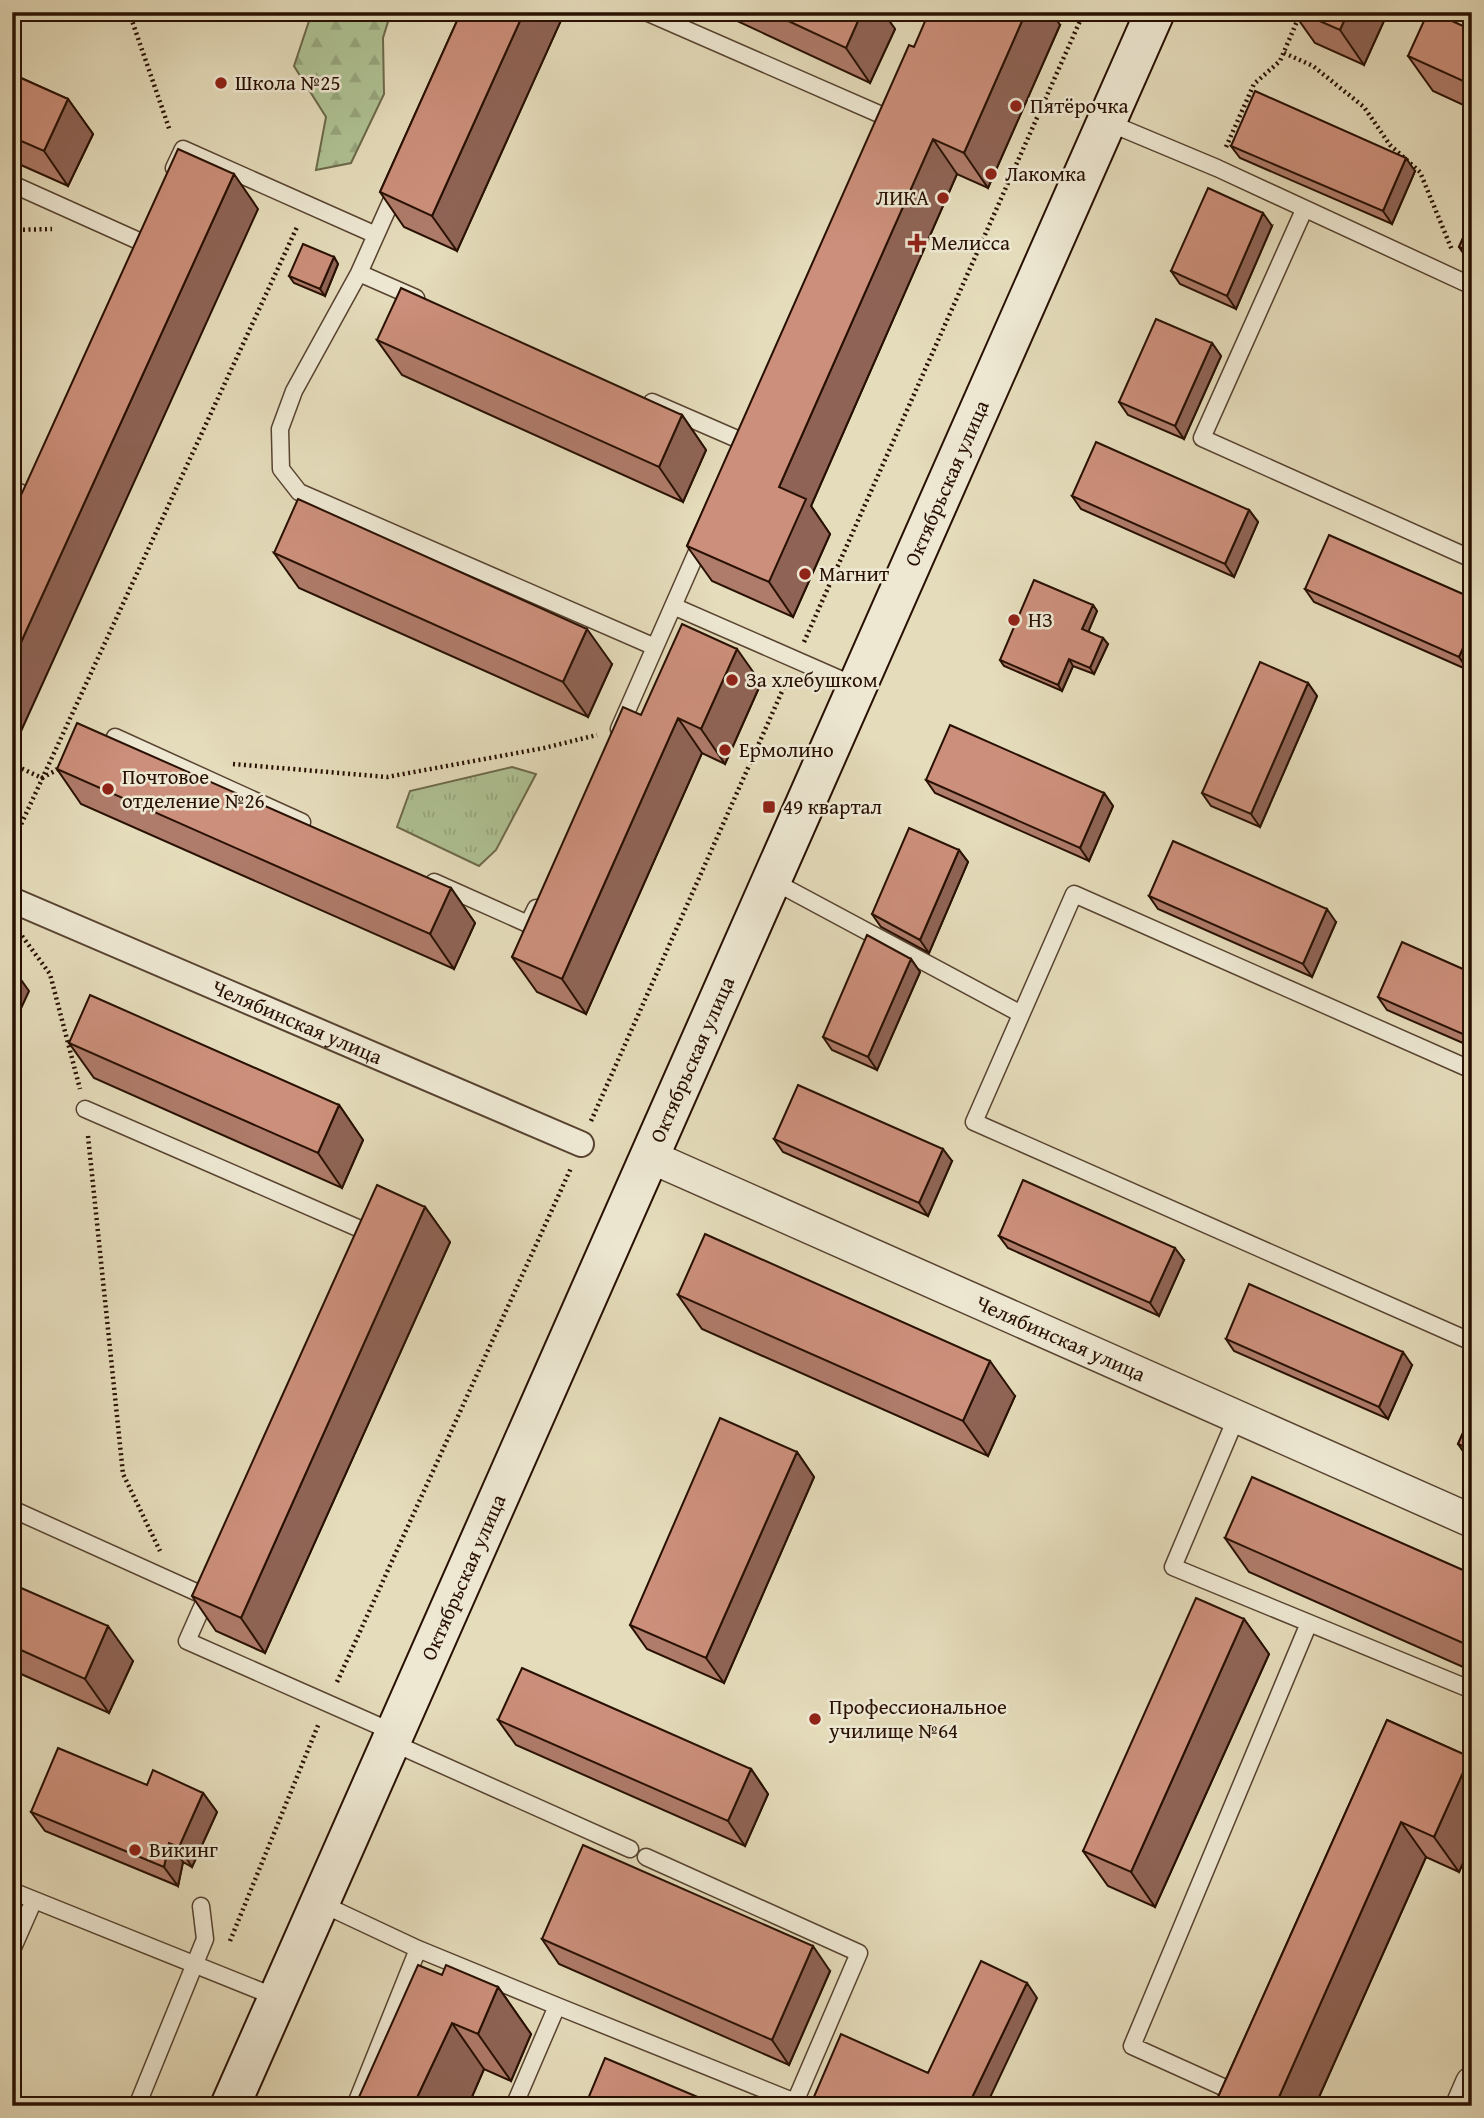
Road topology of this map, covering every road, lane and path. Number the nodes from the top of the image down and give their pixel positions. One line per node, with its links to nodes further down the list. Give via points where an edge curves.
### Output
1 (96, 12): 2 (path)
2 (102, 12)
3 (129, 12): 11 (path)
4 (646, 12): 9 (lane)
5 (1084, 12): 31 (path)
6 (1301, 12): 8 (path)
7 (1145, 16): 10 (main road, Октябрьская улица)
8 (1284, 53): 12 (path, via 1254,84); 21 (path, via 1313,66 1364,107 1390,145 1420,172)
9 (886, 117)
10 (1107, 122): 12 (lane); 32 (main road, Октябрьская улица)
11 (180, 155): 14 (lane); 18 (lane, via 183,149)
12 (1217, 169): 16 (lane)
13 (403, 173): 18 (lane)
14 (169, 180)
15 (12, 184): 19 (lane)
16 (1304, 210): 21 (lane); 28 (lane, via 1202,438)
17 (300, 221): 38 (path)
18 (376, 235): 20 (lane)
19 (141, 242)
20 (359, 273): 22 (lane); 30 (lane, via 294,391 280,429 281,469 299,492)
21 (1469, 285)
22 (433, 306)
23 (632, 393): 24 (lane)
24 (744, 443)
25 (12, 489): 26 (lane)
26 (28, 496)
27 (712, 518): 29 (lane)
28 (1472, 559)
29 (673, 606): 30 (lane); 31 (lane)
30 (655, 647): 33 (lane)
31 (796, 660): 32 (lane); 49 (path)
32 (858, 687): 42 (main road, Октябрьская улица)
33 (616, 736): 36 (path, via 387,777)
34 (115, 737): 39 (lane)
35 (12, 764): 38 (path)
36 (228, 764)
37 (67, 765): 38 (path)
38 (43, 778): 40 (path)
39 (311, 827)
40 (12, 844)
41 (413, 873): 43 (lane, via 528,924)
42 (773, 881): 46 (lane); 50 (main road, Октябрьская улица)
43 (545, 888)
44 (12, 900): 49 (street, Челябинская улица)
45 (20, 932): 48 (path, via 50,974)
46 (1021, 1014): 47 (lane, via 1074,894); 52 (lane, via 974,1122)
47 (1472, 1070)
48 (85, 1109): 51 (lane, via 367,1232); 57 (path, via 123,1474)
49 (581, 1144): 61 (path)
50 (651, 1157): 53 (street, Челябинская улица); 62 (main road, Октябрьская улица)
51 (356, 1257)
52 (1472, 1342)
53 (1237, 1416): 55 (street, Челябинская улица); 59 (lane, via 1173,1567)
54 (12, 1509): 57 (lane)
55 (1472, 1521)
56 (218, 1571): 58 (lane)
57 (176, 1583): 58 (lane)
58 (206, 1597): 61 (lane, via 187,1641)
59 (1309, 1623): 60 (lane); 76 (lane, via 1132,2046)
60 (1472, 1690)
61 (327, 1703): 62 (lane); 72 (path)
62 (393, 1737): 63 (lane); 67 (main road, Октябрьская улица)
63 (630, 1849)
64 (646, 1857): 74 (lane, via 859,1953 796,2102)
65 (15, 1892): 66 (lane)
66 (34, 1900): 69 (lane); 71 (lane)
67 (320, 1903): 70 (lane); 73 (main road, Октябрьская улица)
68 (201, 1906): 71 (lane, via 205,1938)
69 (12, 1950)
70 (418, 1950): 74 (lane); 79 (lane)
71 (195, 1965): 72 (lane); 77 (lane)
72 (216, 1973): 73 (lane)
73 (278, 1998): 78 (main road, Октябрьская улица)
74 (557, 2006): 80 (lane)
75 (1472, 2083): 81 (street)
76 (1234, 2092)
77 (137, 2106)
78 (230, 2106)
79 (355, 2106)
80 (514, 2106)
81 (1462, 2106)

